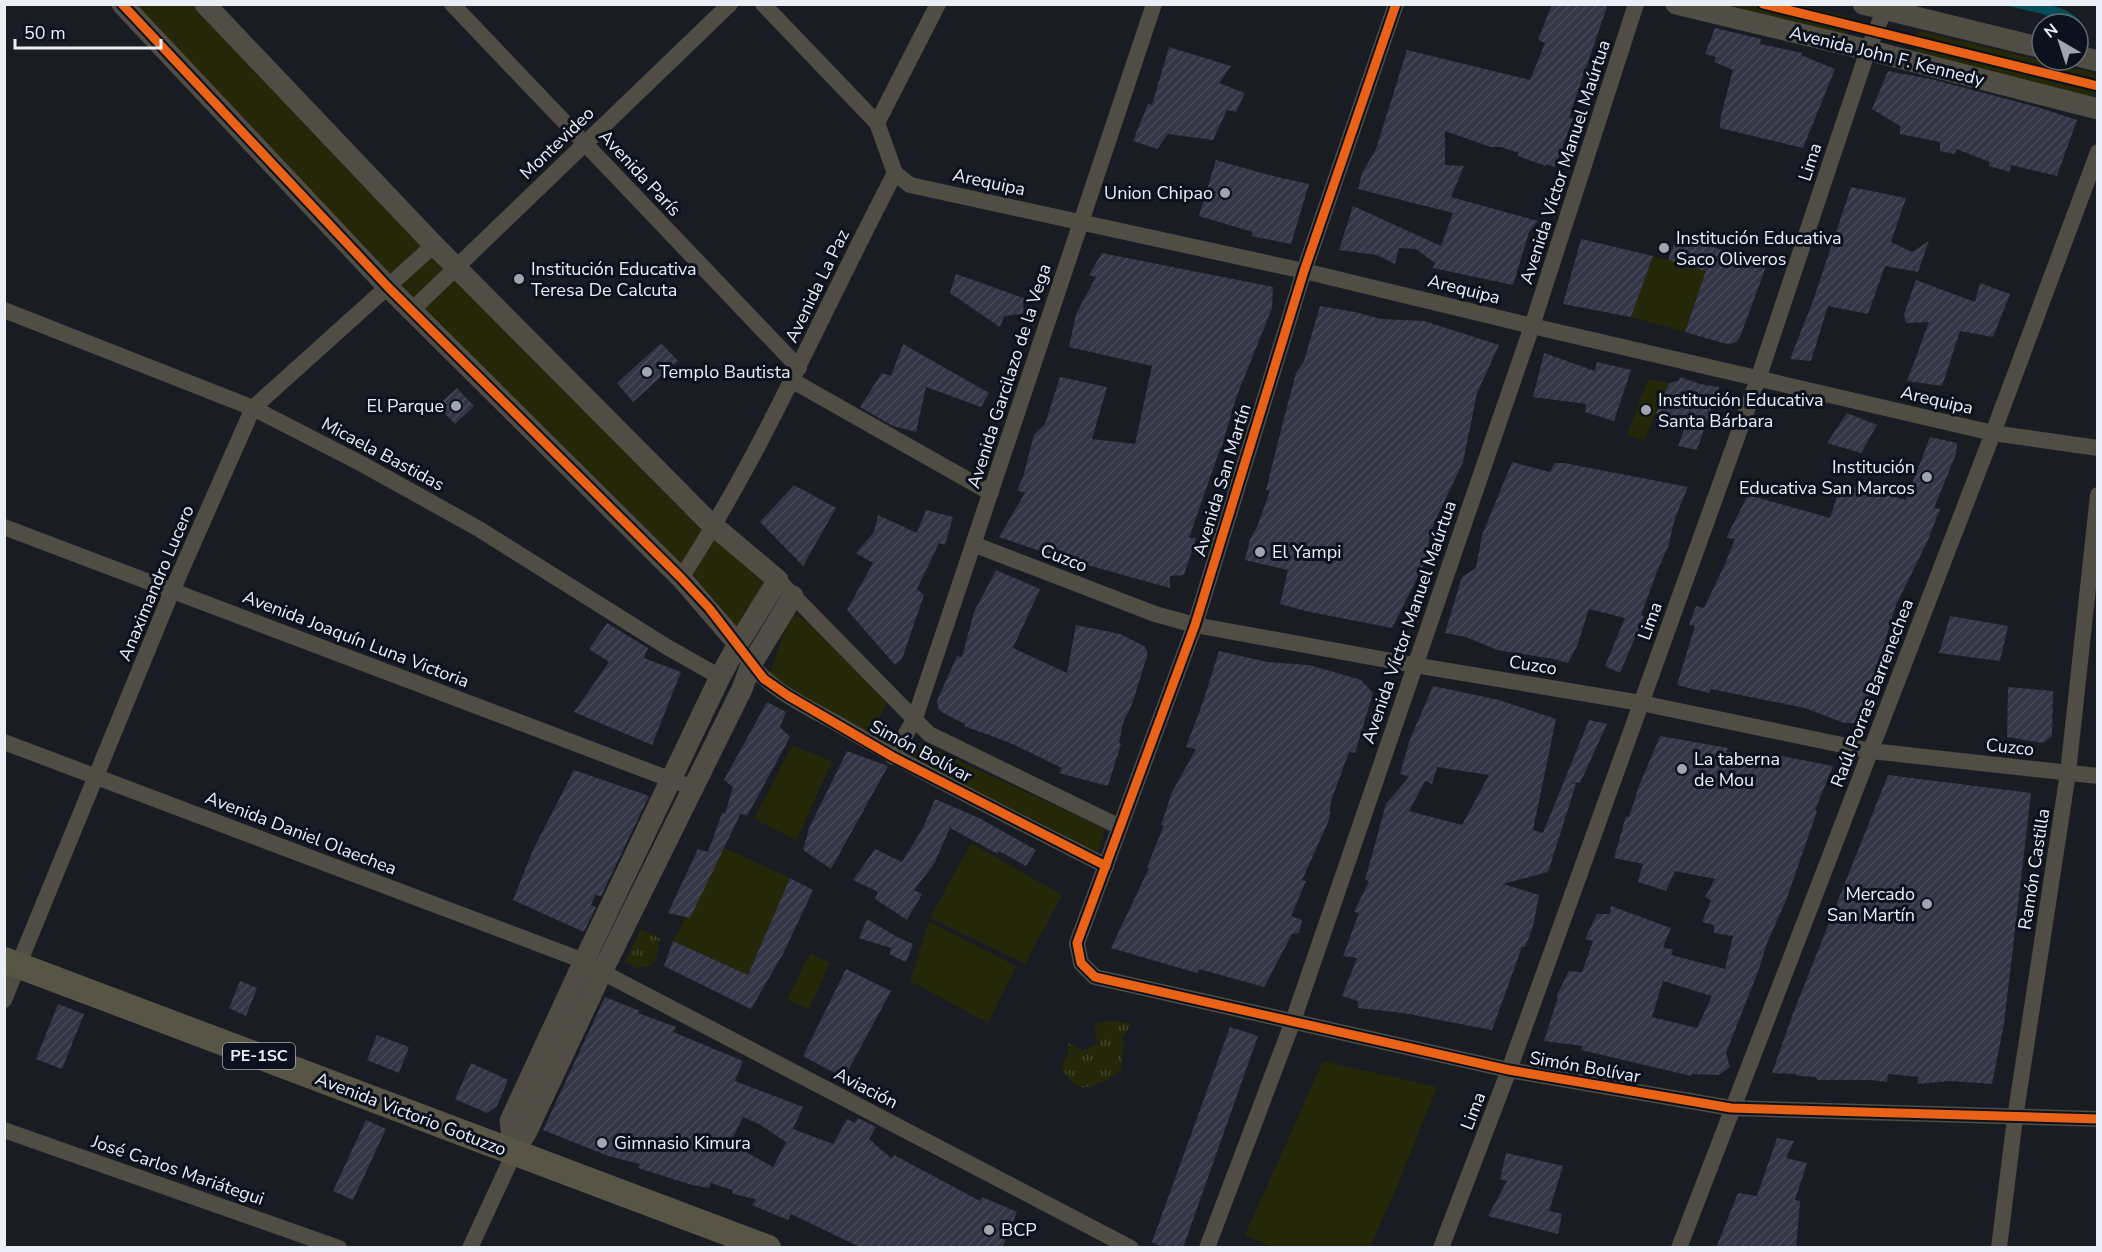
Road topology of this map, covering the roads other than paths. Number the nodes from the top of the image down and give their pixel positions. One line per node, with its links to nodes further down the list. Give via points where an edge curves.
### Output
1 (205, 4): 21 (street)
2 (452, 4): 17 (street, Avenida París)
3 (729, 4): 17 (street, Montevideo)
4 (763, 4): 16 (street)
5 (939, 4): 16 (street)
6 (1154, 4): 20 (street, Avenida Garcilazo de la Vega)
7 (1396, 4): 23 (street, Avenida San Martín)
8 (1636, 4): 27 (street, Avenida Víctor Manuel Maúrtua)
9 (1676, 4): 14 (street, Avenida John F. Kennedy)
10 (1863, 4): 12 (street)
11 (125, 5): 24 (street)
12 (1887, 7): 13 (street); 14 (street, Lima)
13 (2030, 45)
14 (1868, 50): 15 (street, Avenida John F. Kennedy); 29 (street, Lima)
15 (2097, 109)
16 (877, 123): 19 (street)
17 (586, 143): 22 (street, Montevideo); 28 (street, Avenida París)
18 (2097, 152): 31 (street, Raúl Porras Barrenechea)
19 (895, 173): 20 (street, Arequipa, via 910,185); 28 (street, Avenida La Paz)
20 (1082, 222): 23 (street, Arequipa); 33 (street, Avenida Garcilazo de la Vega)
21 (434, 245): 22 (street); 24 (street, Anaximandro Lucero)
22 (456, 268): 26 (street, Montevideo); 36 (street)
23 (1304, 271): 27 (street, Arequipa); 42 (street, Avenida San Martín)
24 (388, 287): 26 (street); 30 (street, Anaximandro Lucero)
25 (4, 310): 30 (street, Micaela Bastidas)
26 (412, 310): 38 (street)
27 (1532, 326): 29 (street, Arequipa); 45 (street, Avenida Víctor Manuel Maúrtua)
28 (796, 374): 33 (street); 36 (street, Avenida La Paz)
29 (1758, 379): 31 (street, Arequipa); 47 (street, Lima)
30 (253, 408): 40 (street, Anaximandro Lucero); 46 (street, Micaela Bastidas, via 479,529)
31 (1993, 433): 32 (street, Arequipa); 50 (street, Raúl Porras Barrenechea)
32 (2097, 448)
33 (991, 493): 37 (street, Avenida Garcilazo de la Vega)
34 (2097, 495): 52 (street, Ramón Castilla)
35 (4, 527): 40 (street, Avenida Joaquín Luna Victoria)
36 (714, 527): 38 (street, Avenida La Paz); 39 (street)
37 (974, 544): 42 (street, Cuzco, via 1155,614); 48 (street, Avenida Garcilazo de la Vega)
38 (681, 578): 43 (street)
39 (778, 580): 41 (street, Simón Bolívar); 43 (street)
40 (172, 591): 53 (street, Anaximandro Lucero); 55 (street, Avenida Joaquín Luna Victoria)
41 (793, 596): 44 (street); 48 (street, Simón Bolívar)
42 (1195, 625): 45 (street, Cuzco); 57 (street, Avenida San Martín)
43 (738, 644): 44 (street, Simón Bolívar); 46 (street)
44 (751, 665): 51 (street, Simón Bolívar, via 787,695); 56 (street)
45 (1414, 665): 47 (street, Cuzco); 64 (street, Avenida Víctor Manuel Maúrtua)
46 (720, 677): 55 (street)
47 (1641, 703): 50 (street, Cuzco); 65 (street, Lima)
48 (915, 718): 51 (street, Avenida Garcilazo de la Vega); 57 (street, Simón Bolívar, via 929,734)
49 (4, 742): 53 (street, Avenida Daniel Olaechea)
50 (1871, 751): 52 (street, Cuzco); 66 (street, Raúl Porras Barrenechea)
51 (893, 757): 58 (street, Simón Bolívar)
52 (2068, 773): 54 (street, Cuzco); 67 (street, Ramón Castilla)
53 (96, 776): 59 (street, Avenida Daniel Olaechea); 60 (street, Anaximandro Lucero)
54 (2097, 776)
55 (672, 779): 56 (street, Avenida Joaquín Luna Victoria); 59 (street)
56 (693, 788): 62 (street)
57 (1120, 827): 58 (street, Avenida San Martín)
58 (1106, 866): 61 (street, Avenida San Martín, via 1077,942)
59 (584, 961): 62 (street, Aviación); 70 (street, via 510,1121)
60 (12, 963): 63 (street, Anaximandro Lucero); 70 (main road, Avenida Victorio Gotuzzo / PE-1SC)
61 (1081, 963): 64 (street, Simón Bolívar, via 1095,976)
62 (602, 972): 70 (street); 75 (street, Aviación)
63 (4, 1000)
64 (1293, 1021): 65 (street, Simón Bolívar); 76 (street, Avenida Víctor Manuel Maúrtua)
65 (1509, 1070): 66 (street, Simón Bolívar); 77 (street, Lima)
66 (1731, 1108): 67 (street, Simón Bolívar); 78 (street, Raúl Porras Barrenechea)
67 (2015, 1118): 68 (street, Simón Bolívar); 79 (street, Ramón Castilla)
68 (2097, 1119)
69 (4, 1130): 71 (street, José Carlos Mariátegui)
70 (514, 1153): 73 (street); 74 (main road, PE-1SC)
71 (314, 1243): 72 (street, José Carlos Mariátegui)
72 (339, 1248)
73 (470, 1248)
74 (768, 1248)
75 (1131, 1248)
76 (1207, 1248)
77 (1441, 1248)
78 (1679, 1248)
79 (1999, 1248)

